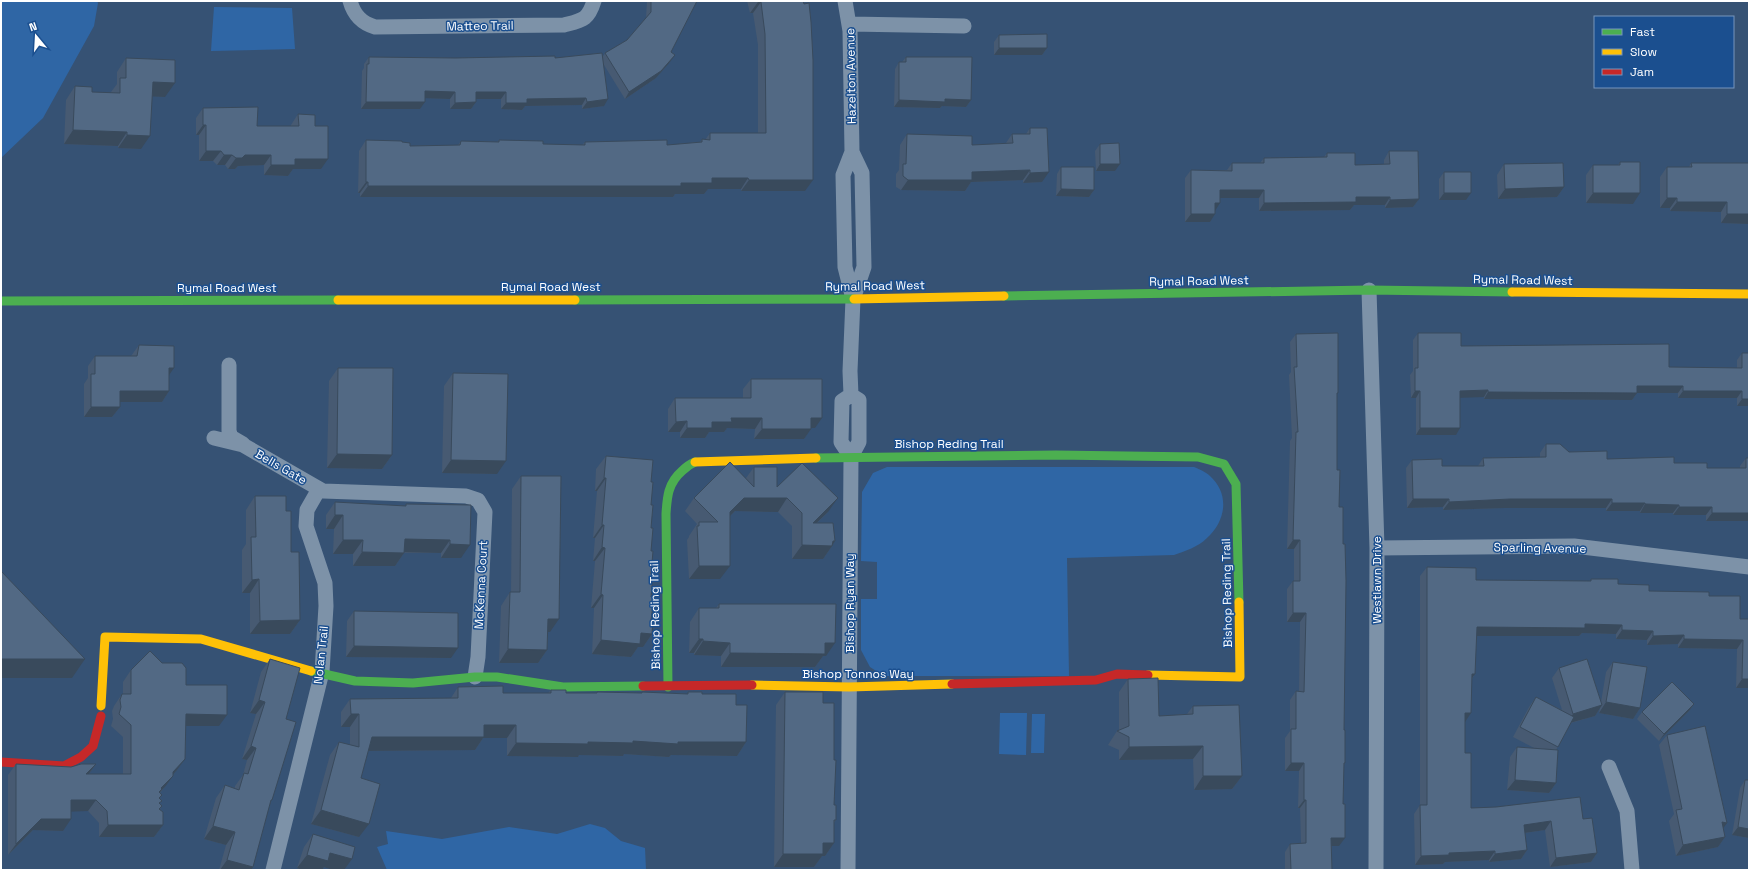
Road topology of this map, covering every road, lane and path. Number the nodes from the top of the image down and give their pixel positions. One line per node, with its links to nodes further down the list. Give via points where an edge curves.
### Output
1 (350, 1): 2 (street, Matteo Trail, via 365,24 375,27 564,25 583,20 590,14)
2 (594, 1)
3 (846, 1): 4 (street, Hazelton Avenue)
4 (850, 24): 5 (street); 8 (street, Hazelton Avenue, via 852,152 862,173 864,267)
5 (964, 26)
6 (1369, 290): 7 (street, Rymal Road West); 8 (street, Rymal Road West); 15 (street, Westlawn Drive)
7 (1749, 294)
8 (853, 299): 9 (street, Rymal Road West); 13 (street, Bishop Ryan Way, via 851,395 859,400 859,442)
9 (1, 301)
10 (229, 365): 12 (street, Bells Gate, via 229,431 231,437)
11 (214, 438): 12 (street, Bells Gate)
12 (243, 445): 14 (street, Bells Gate)
13 (851, 457): 19 (street, Bishop Reding Trail, via 1198,457 1224,464 1236,484); 20 (street, Bishop Reding Trail, via 693,462 675,476 667,492 666,514); 21 (street, Bishop Ryan Way)
14 (319, 489): 17 (street, Nolan Trail, via 307,510 306,526 325,583); 18 (street, McKenna Court, via 466,496 478,500 485,512)
15 (1377, 548): 16 (street, Sparling Avenue, via 1574,546); 28 (street, Westlawn Drive)
16 (1749, 567)
17 (322, 672): 18 (street, via 355,681 413,683); 22 (street, via 290,666 201,640 105,637); 26 (street, Nolan Trail)
18 (475, 677): 20 (street, Bishop Tonnos Way, via 497,677 563,687)
19 (1240, 677): 21 (street, Bishop Tonnos Way, via 1117,674 1096,680)
20 (668, 687): 21 (street, Bishop Tonnos Way)
21 (849, 687): 27 (street, Bishop Ryan Way)
22 (101, 706)
23 (101, 716): 24 (street, via 93,746 81,757 64,766)
24 (1, 762)
25 (1609, 767): 29 (street, via 1627,812)
26 (273, 870)
27 (848, 870)
28 (1376, 870)
29 (1632, 870)

